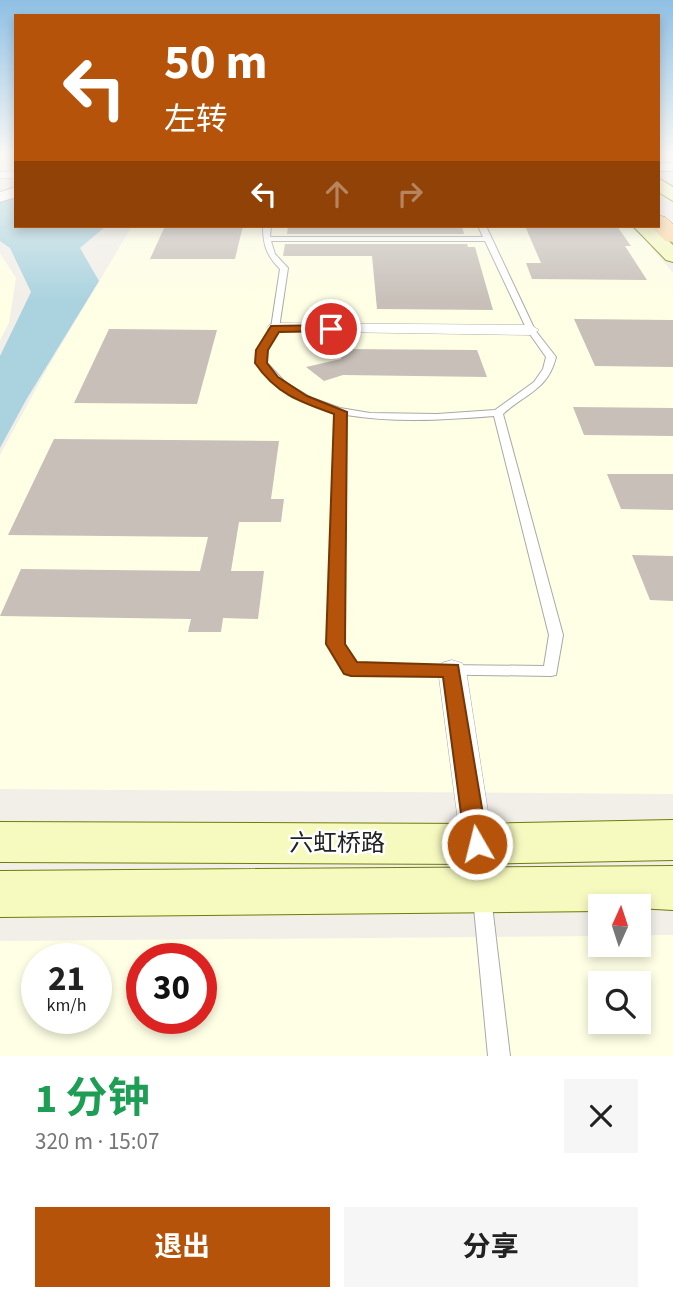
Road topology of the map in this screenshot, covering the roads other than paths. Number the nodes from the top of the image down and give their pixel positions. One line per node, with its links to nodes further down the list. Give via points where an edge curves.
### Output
1 (661, 225): 6 (main road)
2 (267, 228): 4 (lane)
3 (483, 228): 5 (lane)
4 (266, 239): 5 (lane); 7 (lane, via 270,256 284,268)
5 (488, 239): 8 (lane)
6 (673, 256)
7 (275, 328): 8 (street); 9 (lane, via 262,350 261,363 273,380 302,398)
8 (531, 330): 10 (lane, via 551,357 549,373 538,387 511,400)
9 (341, 412): 10 (lane, via 420,419); 11 (lane, via 335,644 351,669)
10 (498, 414): 11 (lane, via 556,635 551,671)
11 (452, 670): 14 (street)
12 (673, 840): 14 (main road, 六虹桥路)
13 (0, 842): 14 (main road, 六虹桥路)
14 (479, 867): 15 (main road, 六虹桥路); 16 (main road, 六虹桥路); 17 (lane)
15 (673, 888)
16 (0, 894)
17 (499, 1056)

